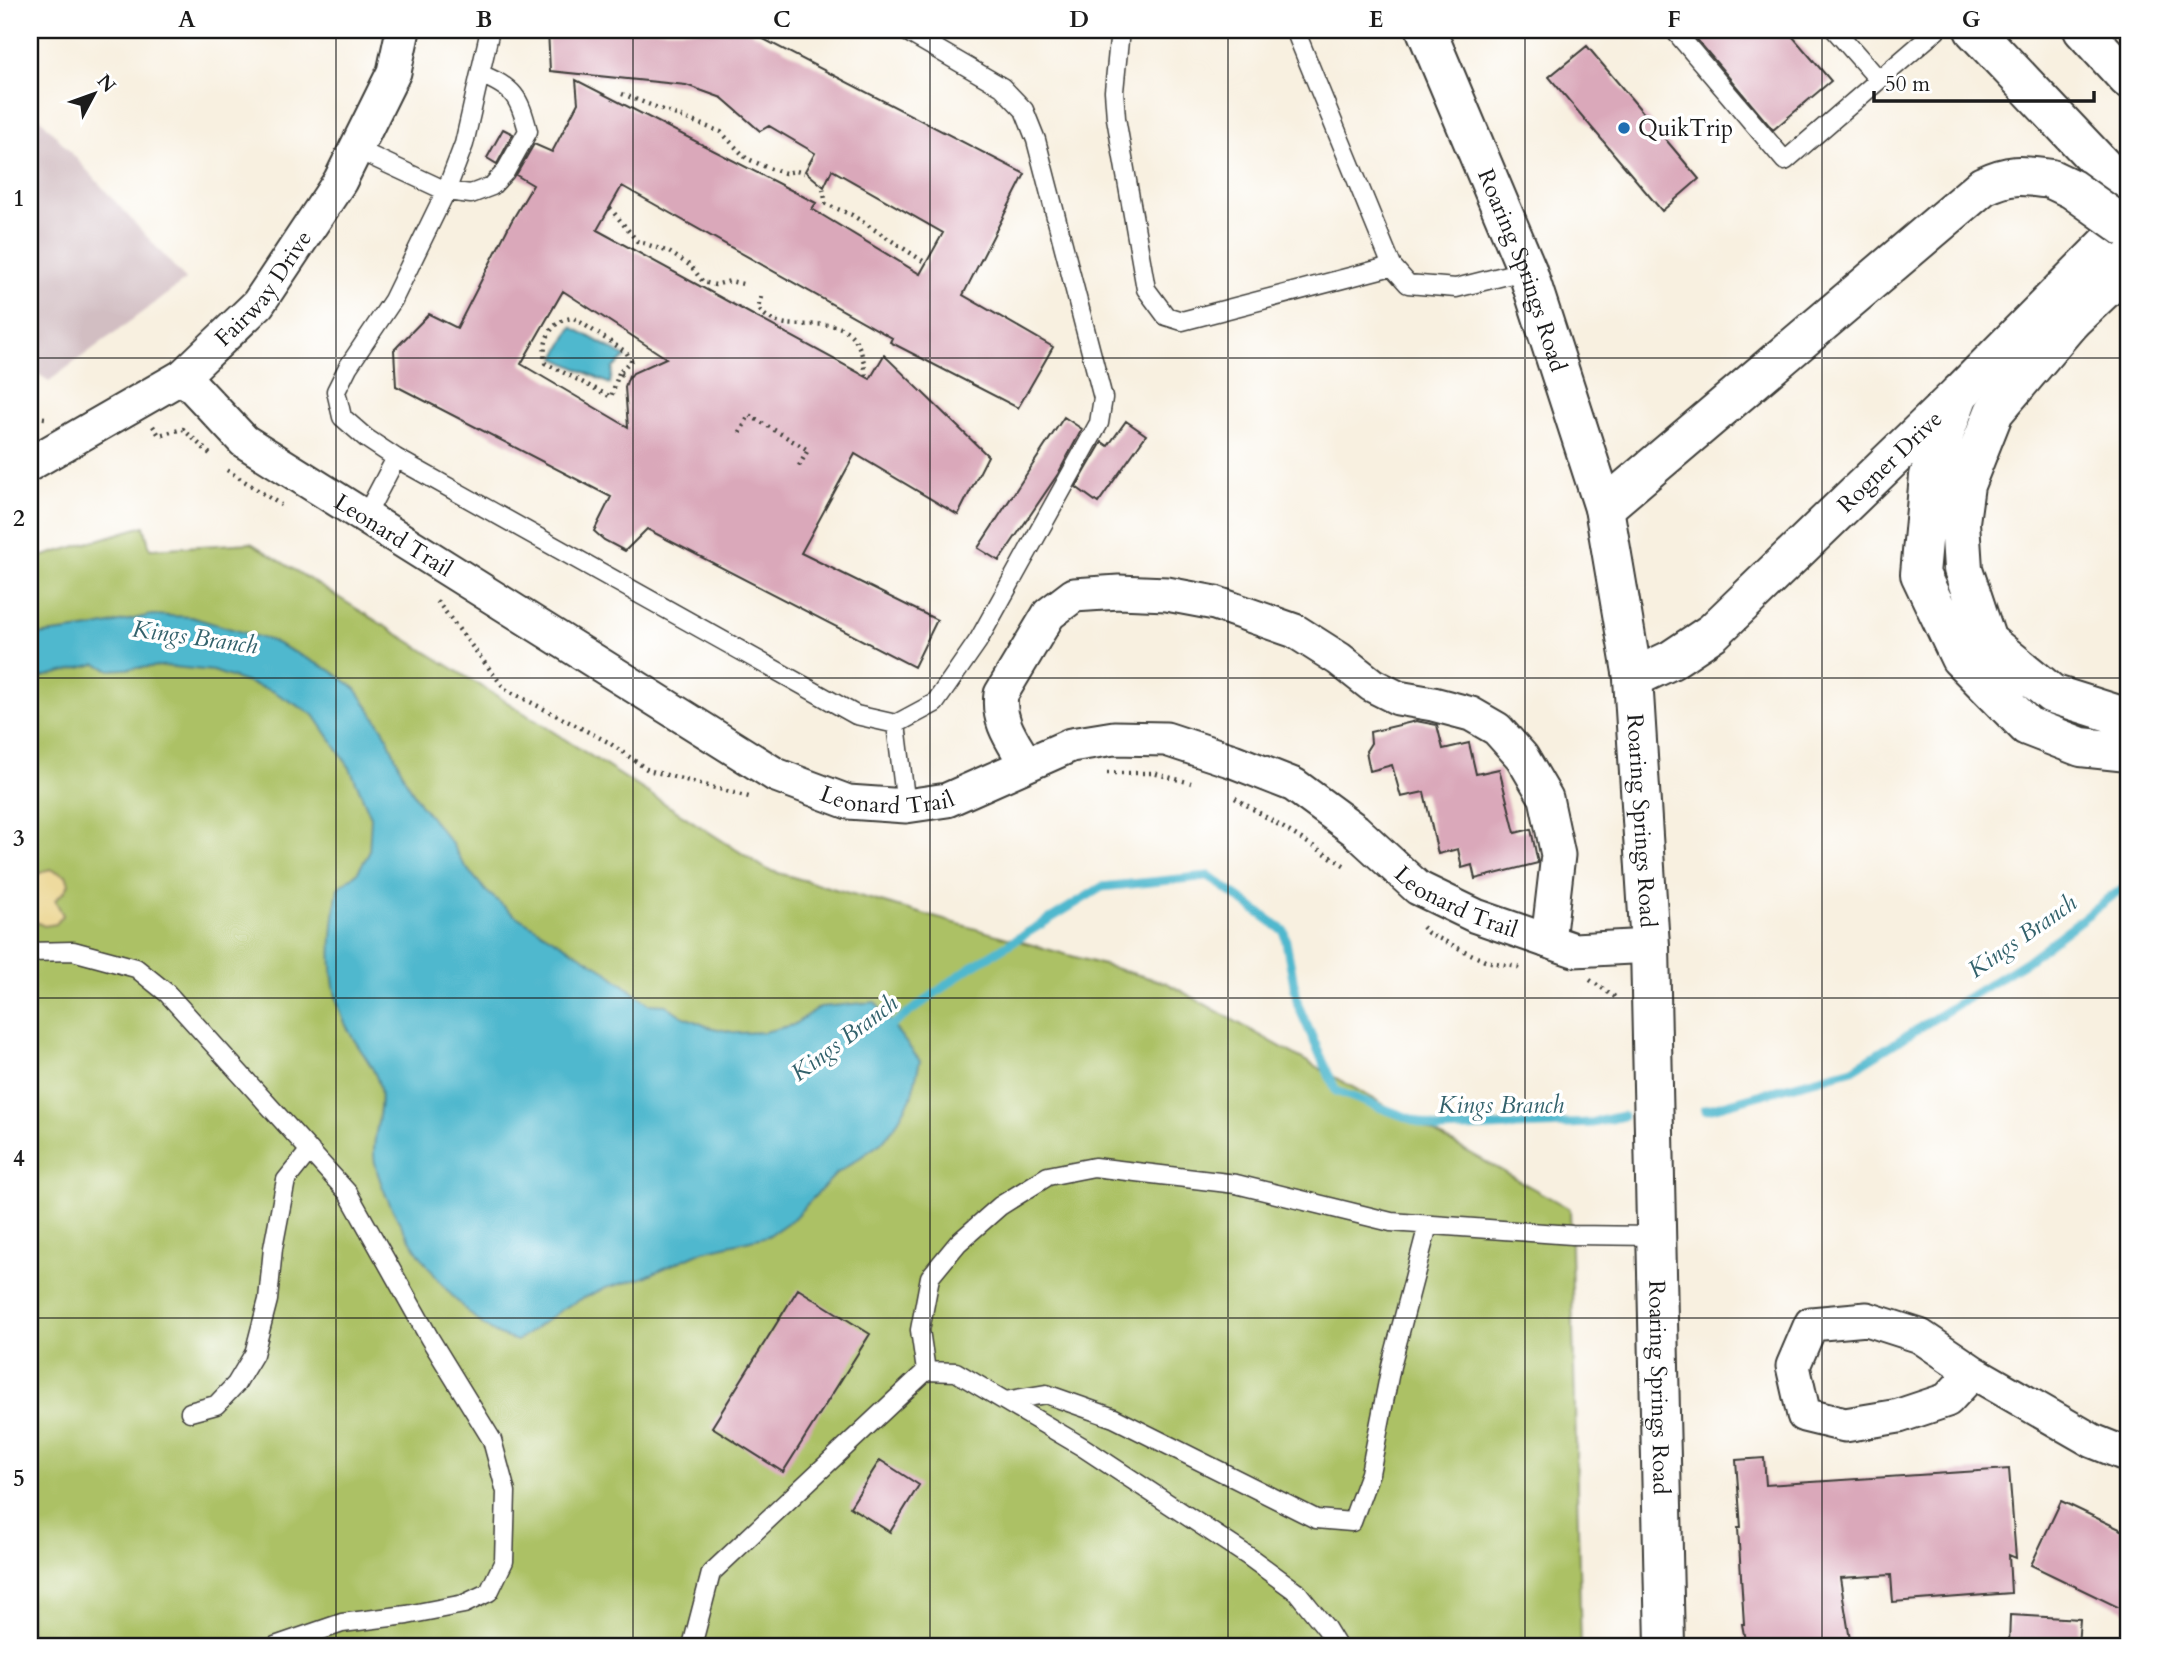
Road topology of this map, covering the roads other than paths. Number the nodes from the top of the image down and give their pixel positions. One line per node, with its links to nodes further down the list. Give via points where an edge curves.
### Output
1 (403, 30): 13 (street, Fairway Drive, via 394,72)
2 (490, 30): 11 (lane)
3 (904, 30): 29 (lane, via 1002,86 1024,110 1036,140 1103,398 1099,424 978,641 935,703)
4 (1120, 30): 18 (lane, via 1116,118 1146,289 1166,317 1182,321)
5 (1295, 30): 18 (lane)
6 (1426, 30): 20 (street, Roaring Springs Road)
7 (1674, 30): 12 (lane, via 1785,160)
8 (1835, 30): 12 (lane)
9 (1937, 30): 12 (lane)
10 (1974, 30): 15 (street)
11 (480, 74): 14 (lane, via 464,144); 14 (lane, via 509,89 521,105 528,131 505,173 492,186 471,194)
12 (1879, 80)
13 (356, 149): 14 (lane); 21 (street, Fairway Drive, via 340,181 258,304)
14 (446, 191): 23 (lane, via 393,300 337,391 342,417)
15 (2128, 193)
16 (2128, 223): 22 (street, Rogner Drive)
17 (2128, 229): 25 (street, bridge, via 2051,178 2005,176 1983,186)
18 (1392, 266): 20 (lane, via 1408,284 1456,288)
19 (2128, 267): 28 (street, via 2071,321 1994,412 1965,485 1960,522 1963,569 1987,641 2052,694)
20 (1527, 270): 25 (street, Roaring Springs Road)
21 (183, 376): 24 (street, Fairway Drive); 26 (street, Leonard Trail, via 244,441)
22 (1959, 394): 27 (street, Rogner Drive, via 1713,632); 30 (street, via 1929,476 1920,574 1931,598 1960,659 2027,726 2081,747)
23 (396, 458): 26 (lane); 29 (lane, via 856,715)
24 (30, 464)
25 (1604, 508): 27 (street, Roaring Springs Road)
26 (365, 517): 32 (street, Leonard Trail, via 776,775 848,802)
27 (1633, 678): 34 (street, Roaring Springs Road)
28 (2128, 718)
29 (896, 724): 32 (lane)
30 (2128, 752)
31 (1026, 764): 32 (street, Leonard Trail, via 947,800); 33 (street, Leonard Trail, via 1071,745 1114,738 1166,739 1233,761 1294,785 1355,830 1418,888 1476,916); 33 (street, via 1003,725 1001,694 1048,614 1061,603 1090,593 1167,594 1256,616 1295,631 1389,694 1471,714 1497,730 1522,757 1546,798 1558,855)
32 (906, 806)
33 (1548, 941): 34 (street, Leonard Trail, via 1574,950)
34 (1650, 946): 38 (street, Roaring Springs Road)
35 (30, 952): 36 (lane, via 73,951 136,968 167,993)
36 (310, 1150): 42 (lane, via 286,1180 268,1300 254,1354 216,1405); 44 (lane, via 348,1194 492,1440 506,1492 504,1561 489,1592 464,1604 342,1623)
37 (1428, 1225): 38 (lane); 39 (lane, via 1391,1222 1236,1184 1171,1175 1094,1167 1048,1176 1000,1206 958,1243 930,1277 920,1330); 41 (lane, via 1391,1366 1370,1473 1352,1522 1316,1519 1114,1418 1046,1394)
38 (1657, 1237): 47 (street, Roaring Springs Road)
39 (926, 1371): 41 (lane, via 956,1372); 45 (lane, via 712,1573)
40 (1973, 1372): 40 (street, via 1920,1336 1867,1318 1811,1324 1793,1366 1804,1415 1845,1425 1899,1416 1947,1399); 43 (street, via 2093,1441)
41 (1005, 1401): 46 (lane, via 1081,1446 1297,1592)
42 (190, 1412)
43 (2128, 1455)
44 (275, 1646)
45 (692, 1646)
46 (1336, 1646)
47 (1665, 1646)

